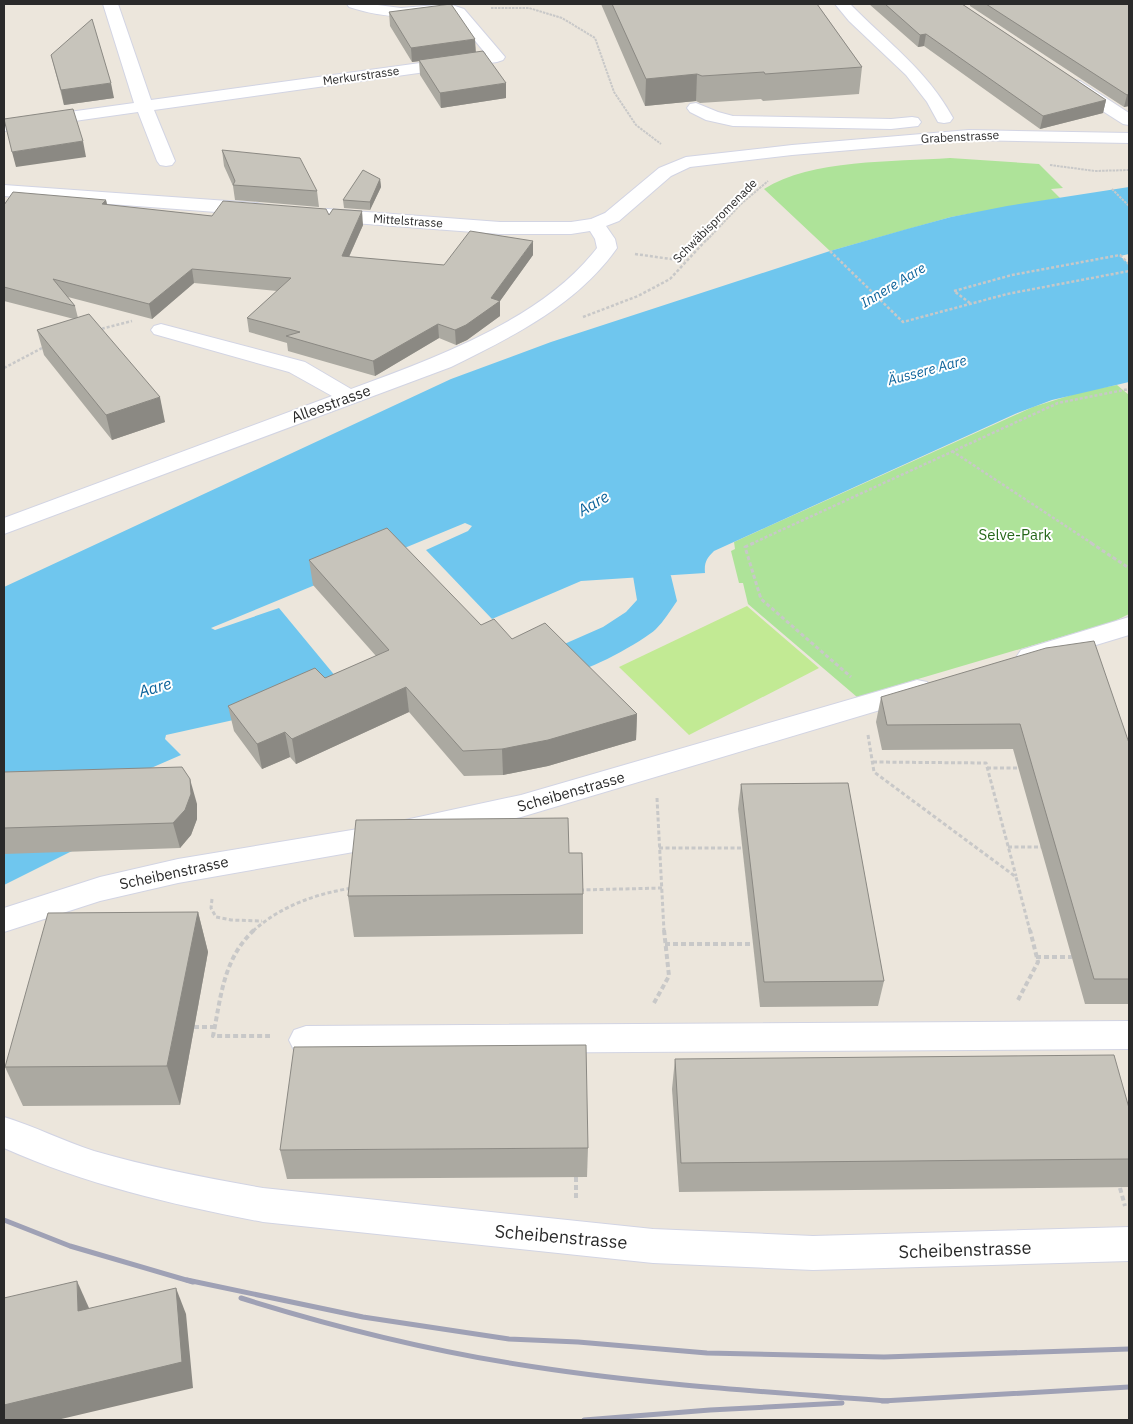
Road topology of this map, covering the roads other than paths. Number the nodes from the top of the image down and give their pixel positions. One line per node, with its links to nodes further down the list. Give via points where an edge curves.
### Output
1 (110, 4): 7 (street)
2 (354, 4): 4 (street, via 372,10 403,12 426,10)
3 (842, 4): 9 (street, via 899,59 938,103)
4 (436, 5): 5 (street)
5 (459, 8): 7 (street, Merkurstrasse, via 496,57)
6 (1062, 77): 10 (street)
7 (144, 106): 11 (street, Merkurstrasse); 15 (street)
8 (696, 108): 9 (street, via 733,121 891,124)
9 (944, 118): 12 (street)
10 (1129, 120)
11 (4, 126)
12 (969, 135): 13 (street, Grabenstrasse); 14 (street, Grabenstrasse)
13 (1129, 138)
14 (792, 150): 19 (street, Mittelstrasse, via 686,162 665,172 612,217)
15 (166, 161)
16 (4, 190): 17 (street)
17 (272, 211)
18 (311, 214): 19 (street, Mittelstrasse, via 500,228 571,228)
19 (595, 224): 21 (street, Alleestrasse, via 607,248 597,263 565,291 496,335 443,362)
20 (161, 330): 21 (street, via 296,367)
21 (350, 397): 22 (street, Alleestrasse)
22 (4, 526)
23 (1129, 626): 24 (street)
24 (1006, 663)
25 (941, 682): 26 (street, Scheibenstrasse, via 556,797 361,840 178,870 100,889)
26 (4, 920)
27 (1129, 1035): 28 (street)
28 (306, 1040)
29 (4, 1132): 30 (street, Scheibenstrasse, via 95,1167 199,1193 263,1205 576,1240 812,1253)
30 (1129, 1244)

